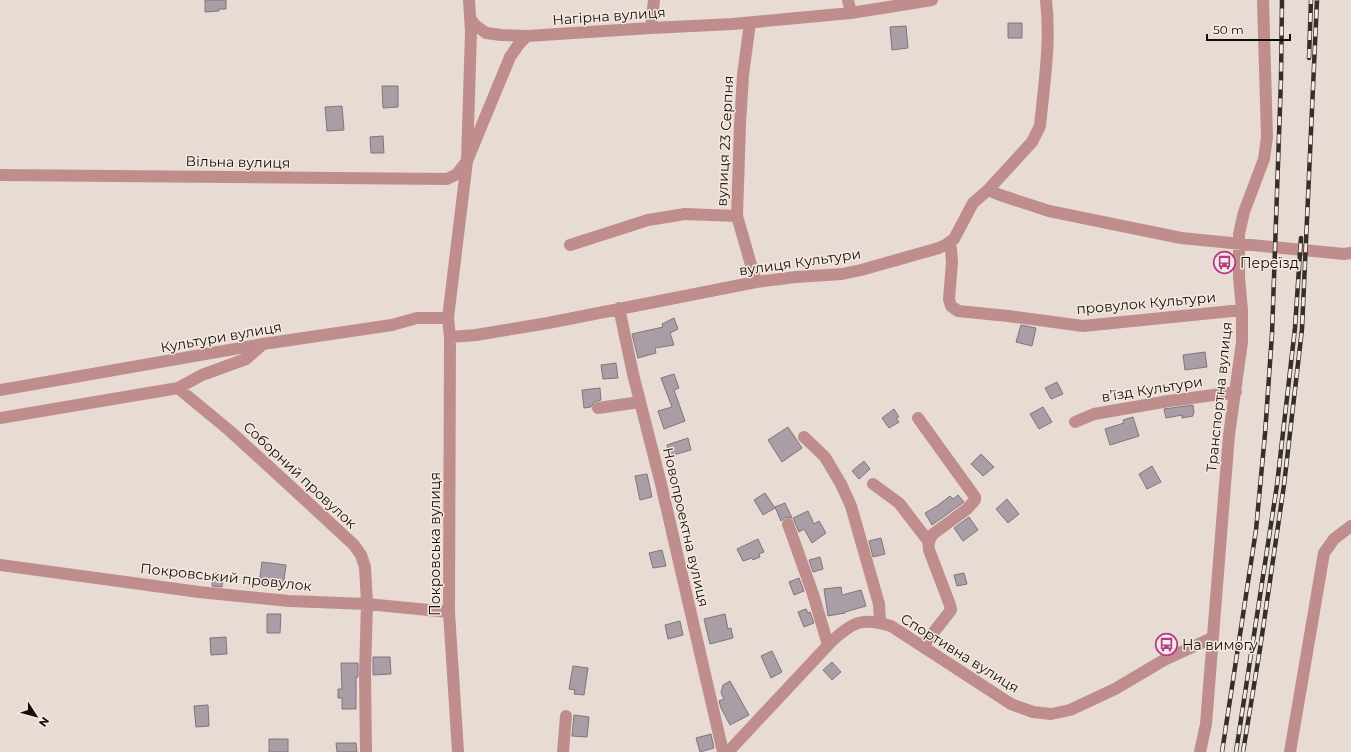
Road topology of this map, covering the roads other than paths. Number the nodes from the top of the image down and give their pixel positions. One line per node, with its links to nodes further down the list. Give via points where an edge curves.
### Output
1 (469, 0): 8 (street)
2 (654, 0): 10 (street)
3 (848, 0): 7 (street)
4 (932, 0): 7 (street, Нагірна вулиця)
5 (1046, 0): 14 (street, via 1049,21 1040,126 1032,142)
6 (1263, 0): 18 (street, Транспортна вулиця, via 1267,137 1264,159 1240,224)
7 (852, 13): 9 (street, Нагірна вулиця)
8 (470, 18): 11 (street, Нагірна вулиця, via 486,33); 12 (street)
9 (750, 22): 10 (street, Нагірна вулиця); 15 (street, вулиця 23 Серпня, via 741,97)
10 (651, 28): 11 (street, Нагірна вулиця)
11 (527, 36): 12 (street, via 510,56)
12 (468, 161): 13 (street, Вільна вулиця, via 457,174 448,179); 23 (street)
13 (0, 175)
14 (988, 190): 16 (street, via 973,203 956,236); 18 (street, via 1049,211 1181,238)
15 (737, 216): 17 (street, via 685,214 648,220); 20 (street, вулиця 23 Серпня)
16 (948, 244): 20 (street, вулиця Культури, via 842,274); 22 (street, провулок Культури, via 952,262 949,299 951,306 958,311 1083,326)
17 (570, 245)
18 (1238, 245): 19 (street); 22 (street, Транспортна вулиця)
19 (1351, 253)
20 (756, 282): 21 (street, вулиця Культури)
21 (619, 308): 24 (street, вулиця Культури, via 490,333); 29 (street, Новопроектна вулиця)
22 (1242, 310): 28 (street, Транспортна вулиця, via 1242,342)
23 (448, 318): 24 (street); 25 (street, Культури вулиця, via 417,318 392,325)
24 (450, 337): 41 (street, Покровська вулиця)
25 (263, 344): 26 (street, via 246,359 202,375); 27 (street, Культури вулиця)
26 (178, 388): 31 (street); 40 (street, Соборний провулок, via 230,431 354,545 364,563)
27 (0, 390)
28 (1236, 392): 33 (street, в’їзд Культури, via 1094,414); 43 (street, Транспортна вулиця, via 1229,435)
29 (640, 402): 30 (street); 50 (street, Новопроектна вулиця)
30 (598, 408)
31 (0, 418)
32 (918, 418): 38 (street, via 976,500 933,534)
33 (1075, 422)
34 (804, 437): 42 (street, via 825,457 851,506 879,604)
35 (873, 484): 38 (street, via 899,503)
36 (788, 524): 44 (street)
37 (1351, 526): 53 (street, via 1334,539 1324,554)
38 (929, 542): 45 (street, via 929,550 951,610)
39 (0, 565): 40 (street, Покровський провулок, via 289,601)
40 (367, 604): 41 (street, Покровський провулок); 47 (street, Соборний провулок)
41 (449, 612): 48 (street, Покровська вулиця)
42 (880, 622): 44 (street, Спортивна вулиця, via 858,623 845,630); 45 (street, Спортивна вулиця)
43 (1212, 638): 45 (street, Спортивна вулиця, via 1164,660 1109,692 1070,710 1051,714 1033,712 1011,704); 52 (street, Транспортна вулиця, via 1206,724)
44 (828, 645): 51 (street, Спортивна вулиця)
45 (923, 646)
46 (566, 716): 49 (street)
47 (366, 752)
48 (458, 752)
49 (563, 752)
50 (723, 752)
51 (728, 752)
52 (1200, 752)
53 (1290, 752)

